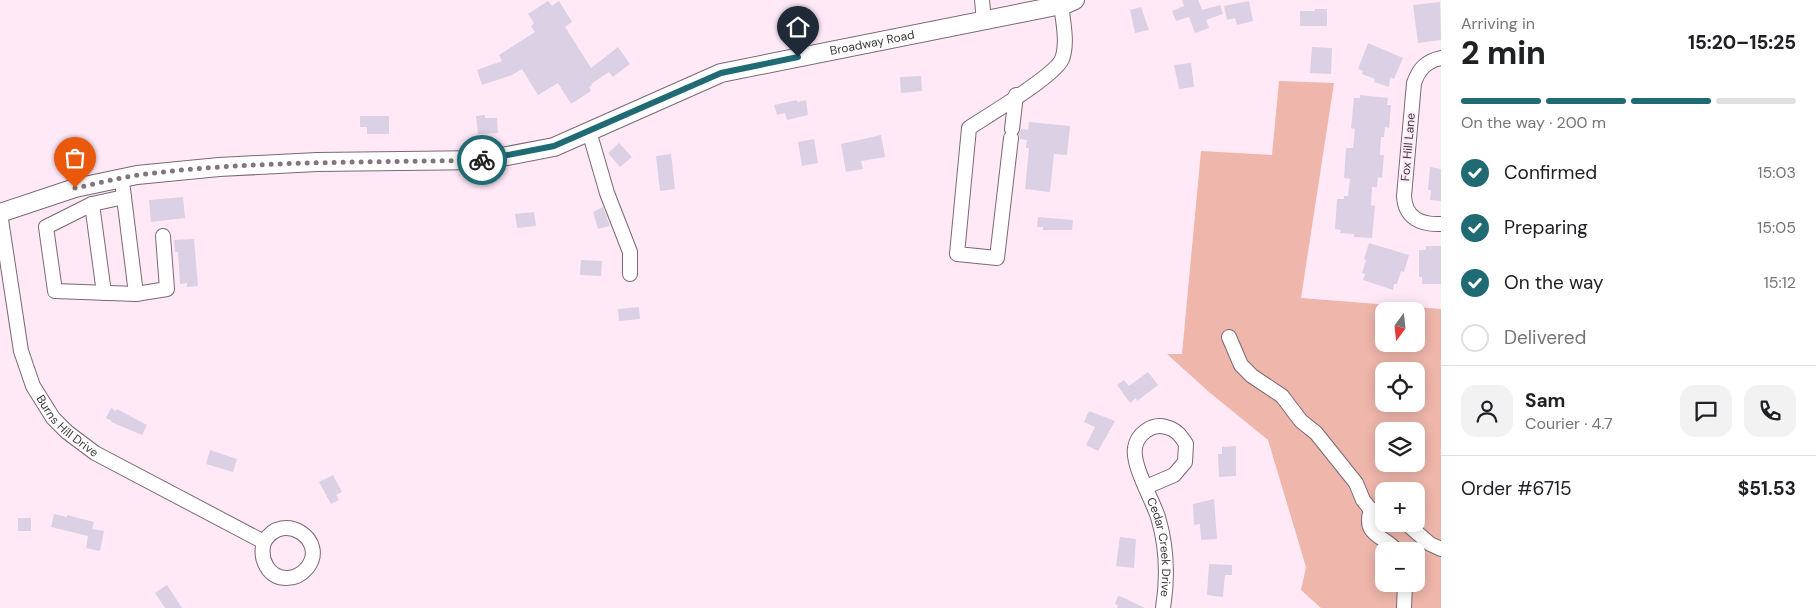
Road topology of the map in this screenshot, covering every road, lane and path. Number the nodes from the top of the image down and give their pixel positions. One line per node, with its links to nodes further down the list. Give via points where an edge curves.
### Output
1 (982, 0): 3 (street)
2 (1068, 3): 3 (main road, Broadway Road); 5 (street, via 1062,60 1041,80)
3 (984, 22): 6 (main road, Broadway Road, via 721,73)
4 (1441, 58): 11 (street, Fox Hill Lane, via 1423,66 1414,83 1404,205 1417,220)
5 (1016, 96): 5 (street, via 969,128 956,254 997,258)
6 (589, 131): 7 (main road, Broadway Road, via 554,146 486,160 317,162 219,167); 13 (street, via 607,193 630,252)
7 (122, 178): 8 (street); 10 (main road, Broadway Road, via 75,188)
8 (124, 197): 9 (street); 15 (street)
9 (92, 204): 14 (street); 14 (street, via 46,227 55,291)
10 (0, 213): 21 (street, Burns Hill Drive, via 21,351 32,386 53,418 95,453)
11 (1441, 224)
12 (163, 236): 15 (street, via 167,289)
13 (630, 274)
14 (104, 293): 15 (street)
15 (136, 294)
16 (1229, 338): 18 (street, via 1241,365 1282,396 1356,483 1363,500)
17 (1146, 487): 17 (street, Cedar Creek Drive, via 1174,475 1186,462 1186,444 1174,430 1158,426 1138,439 1135,455); 25 (street, Cedar Creek Drive, via 1162,531 1167,568)
18 (1375, 509)
19 (1375, 513): 22 (street, via 1367,520 1376,536)
20 (1416, 532): 23 (street)
21 (264, 542)
22 (1384, 542)
23 (1441, 549)
24 (1405, 592): 26 (street)
25 (1163, 608)
26 (1404, 608)

